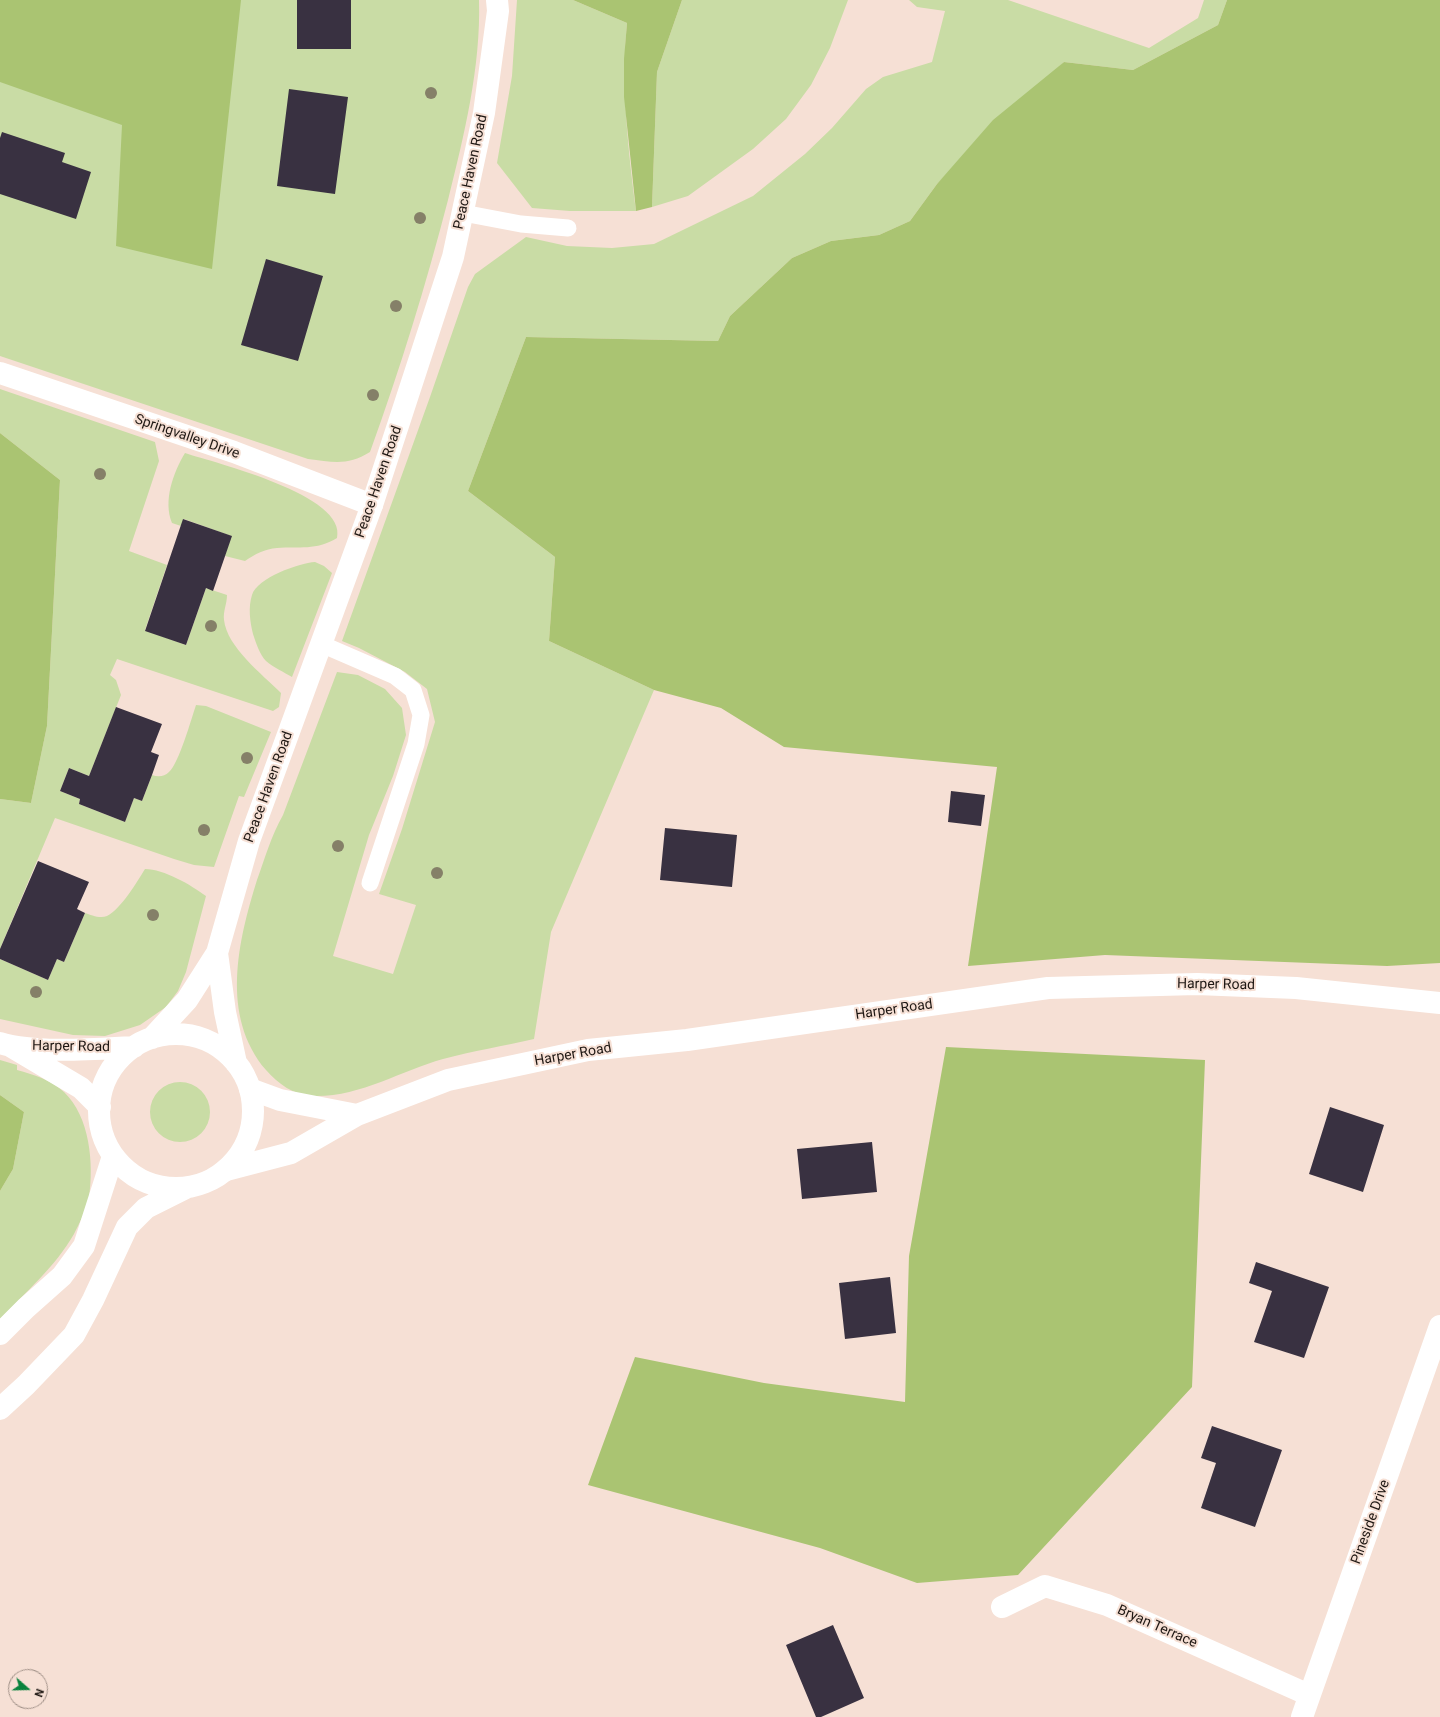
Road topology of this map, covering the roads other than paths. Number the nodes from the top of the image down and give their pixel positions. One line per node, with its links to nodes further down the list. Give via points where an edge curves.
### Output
1 (497, 0): 2 (street, Peace Haven Road, via 498,11 484,113)
2 (463, 213): 3 (lane, via 521,224); 5 (street, Peace Haven Road, via 453,257)
3 (568, 228)
4 (0, 374): 5 (street, Springvalley Drive, via 234,452)
5 (372, 505): 6 (street, Peace Haven Road)
6 (321, 644): 7 (lane, via 395,676 413,690 421,715 416,744); 8 (street, Peace Haven Road, via 249,841)
7 (370, 883)
8 (216, 953): 10 (street, Peace Haven Road, via 187,1000); 12 (street, Peace Haven Road)
9 (1440, 1003): 15 (street, Harper Road, via 1266,986 1197,984 1048,988 687,1040 588,1050 448,1080)
10 (143, 1042): 11 (street, Harper Road, via 89,1050); 12 (street, Harper Road, via 175,1034 198,1037 219,1047); 14 (street, Peace Haven Road, via 116,1063 104,1083)
11 (4, 1044): 14 (street, Harper Road, via 81,1088)
12 (236, 1063): 13 (street)
13 (250, 1089): 15 (street, via 280,1100); 17 (street, via 253,1111 250,1133 241,1153)
14 (100, 1107): 16 (street, Peace Haven Road, via 100,1124)
15 (357, 1115): 17 (street, Harper Road, via 291,1153)
16 (113, 1156): 18 (street, Peace Haven Road, via 128,1171 146,1182 166,1188); 20 (street, via 84,1246 62,1276)
17 (226, 1170): 18 (street, via 208,1181)
18 (187, 1187): 21 (street, via 146,1208 127,1227 74,1335)
19 (1440, 1326): 23 (street, Pineside Drive)
20 (0, 1334)
21 (0, 1409)
22 (1002, 1607): 23 (street, Bryan Terrace, via 1045,1586 1107,1605)
23 (1309, 1695): 24 (street, Pineside Drive)
24 (1302, 1717)

